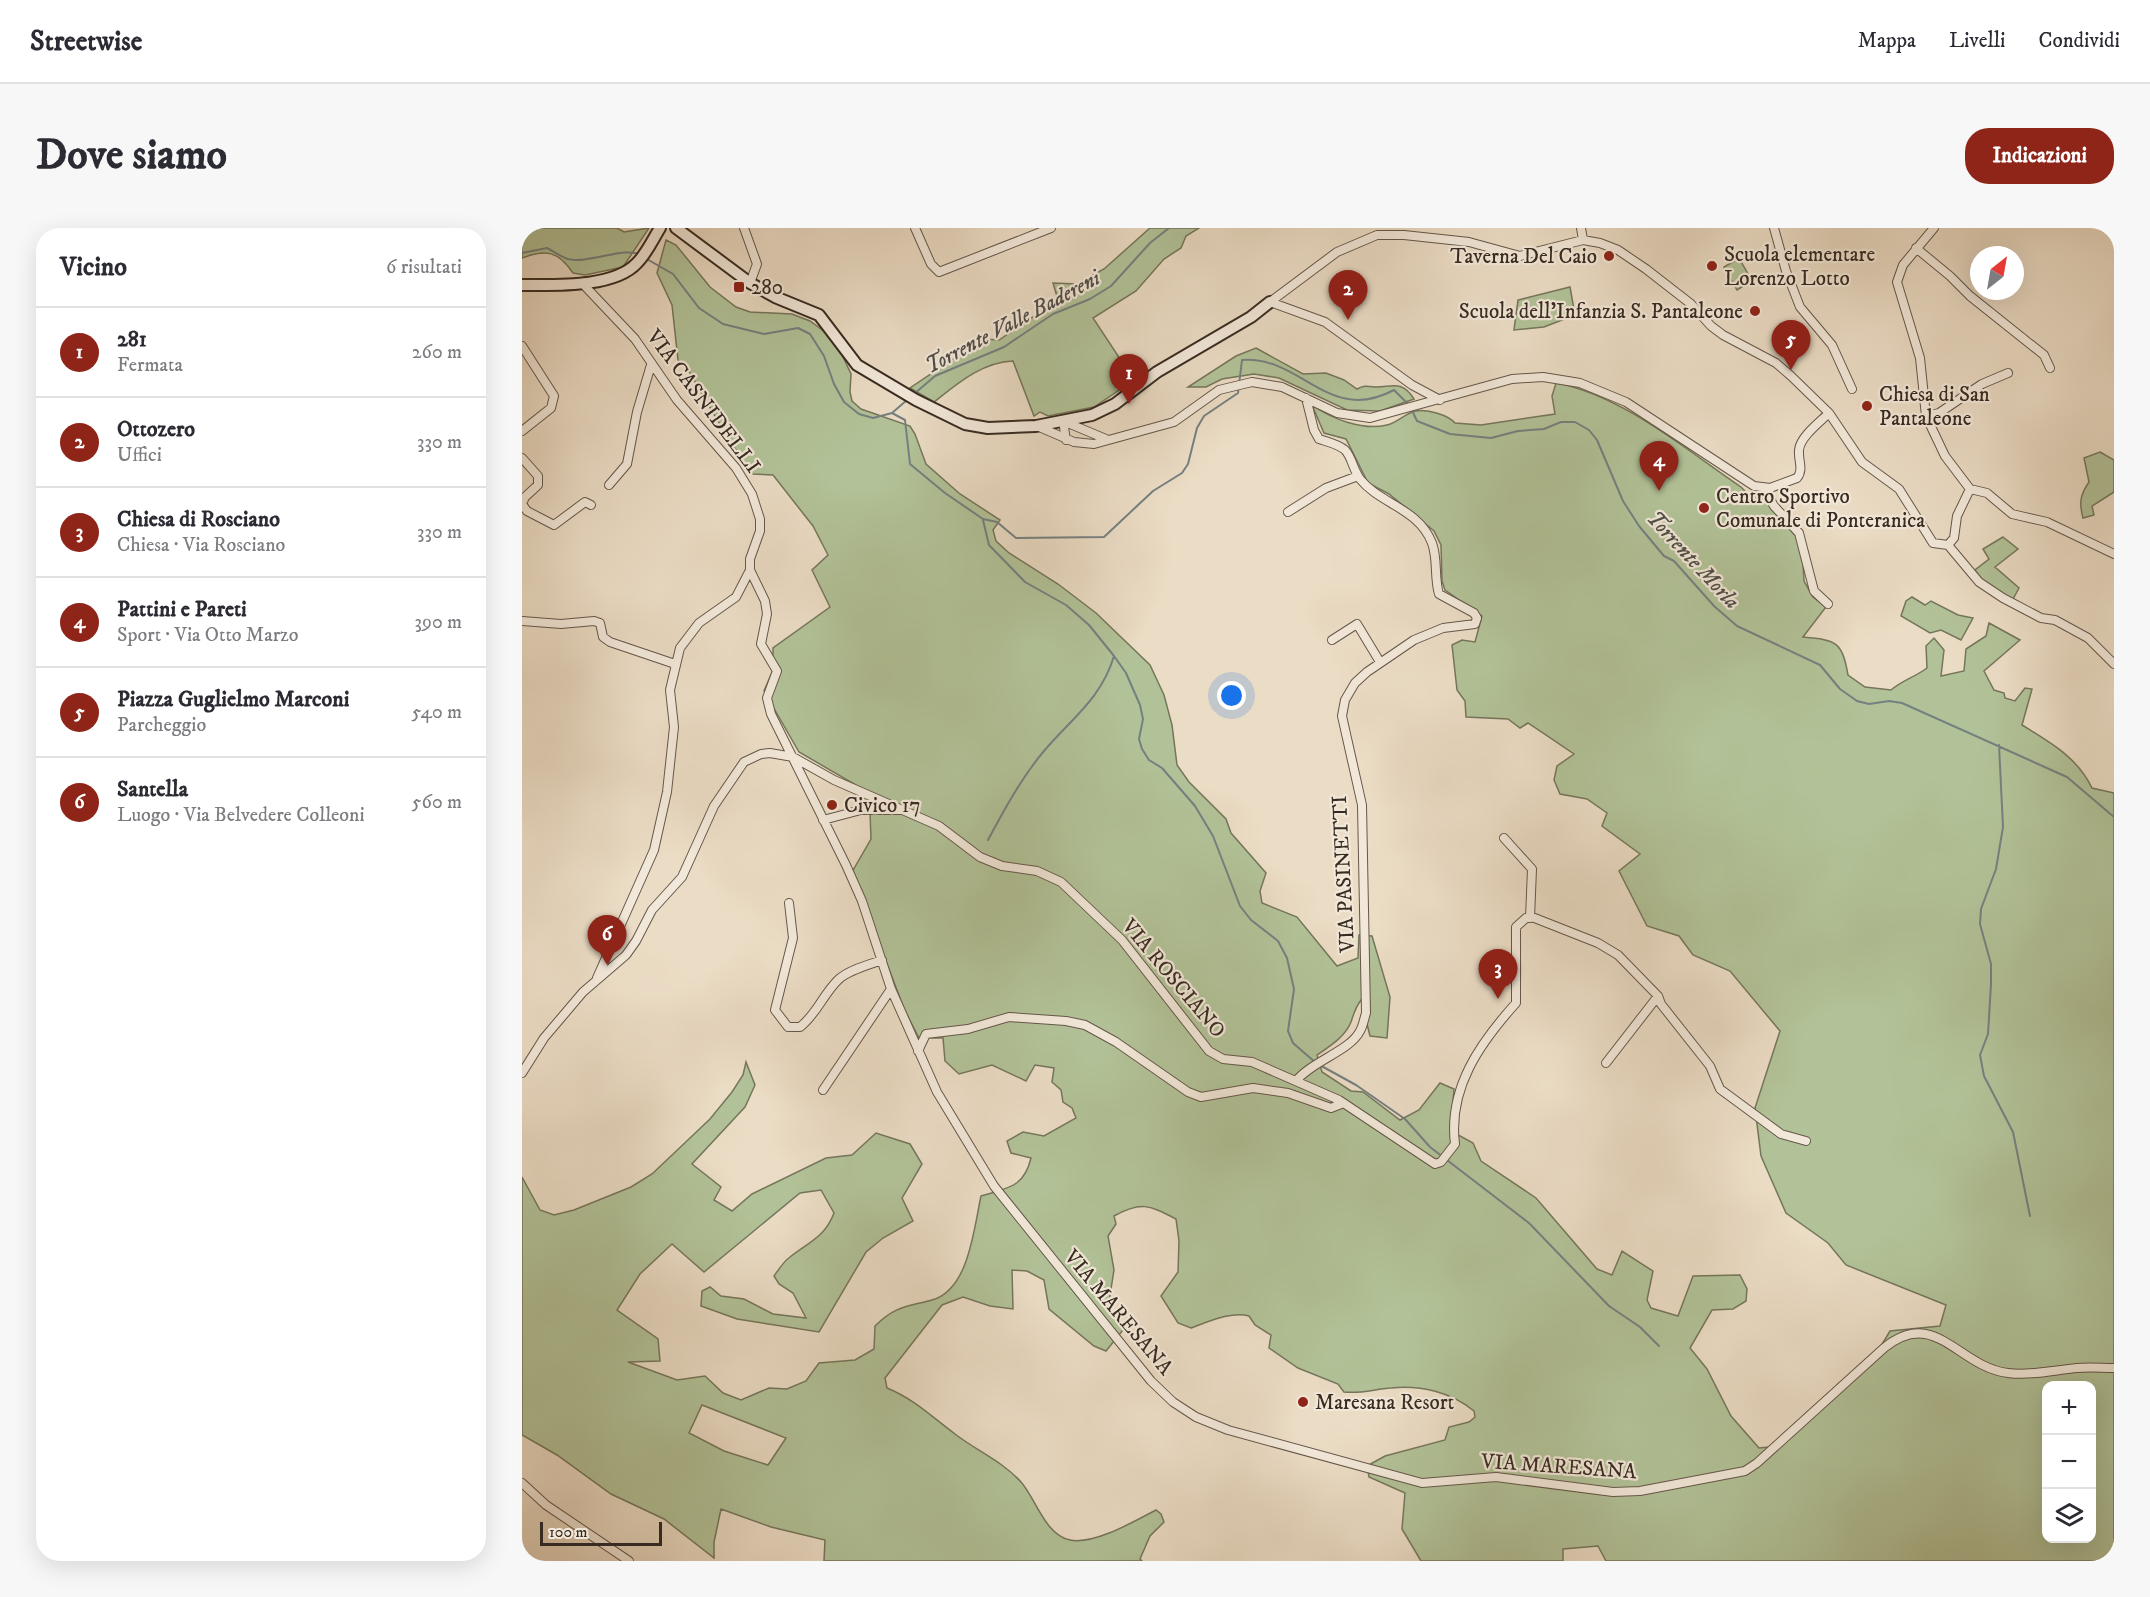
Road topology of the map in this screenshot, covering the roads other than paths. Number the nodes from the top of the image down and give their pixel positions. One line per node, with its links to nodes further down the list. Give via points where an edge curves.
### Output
1 (660, 228): 11 (street, via 638,262 622,275)
2 (676, 228): 12 (street)
3 (744, 228): 12 (street, via 757,264)
4 (915, 228): 5 (street, via 931,264 939,272)
5 (1051, 228)
6 (1581, 228): 9 (street)
7 (1774, 228): 20 (street, via 1800,307 1832,345)
8 (1934, 228): 10 (street)
9 (1583, 240): 14 (street, via 1520,256 1469,242 1377,235 1337,252); 24 (street, via 1618,250 1691,304 1711,326 1776,363)
10 (1916, 248): 17 (street, via 2044,355); 26 (street, via 1903,265 1898,282 1920,358)
11 (582, 283): 13 (street); 16 (street, VIA CASNIDELLI, via 635,339)
12 (750, 283): 28 (street, via 819,315 857,365 916,400 965,424 988,428)
13 (522, 285)
14 (1270, 302): 19 (street, via 1325,322); 25 (street, via 1156,372 1115,404)
15 (522, 346): 29 (street, via 554,396 551,408)
16 (651, 365): 35 (street, via 627,464); 42 (street, VIA CASNIDELLI, via 736,468 752,494 760,531)
17 (2050, 368)
18 (2008, 374): 26 (street, via 1982,384 1939,413)
19 (1412, 385): 22 (street); 23 (street)
20 (1852, 389)
21 (1306, 398): 23 (street, via 1353,417 1370,418); 32 (street, via 1282,387 1252,382 1235,385 1206,397 1173,422); 34 (street, VIA PASINETTI, via 1319,439 1347,452)
22 (1440, 400): 23 (street); 36 (street, via 1525,377 1580,383 1626,402)
23 (1420, 406)
24 (1829, 412): 36 (street, via 1802,441 1797,478); 40 (street, via 1862,462 1899,489 1933,543)
25 (1092, 415): 27 (street); 30 (street)
26 (1926, 416): 37 (street, via 1945,456)
27 (1063, 421): 28 (street); 30 (street); 31 (street)
28 (1036, 426): 31 (street)
29 (522, 431)
30 (1092, 435): 32 (street)
31 (1066, 440): 32 (street, via 1084,444)
32 (1111, 440)
33 (522, 458): 38 (street, via 538,476 538,485 522,504 526,511 554,525 585,502)
34 (1358, 476): 39 (street, via 1326,488); 46 (street, VIA PASINETTI, via 1417,522 1432,544 1439,594 1477,618 1474,624 1431,631)
35 (609, 486)
36 (1764, 489): 43 (street, via 1799,533 1814,591)
37 (1970, 489): 40 (street, via 1957,516 1954,538); 41 (street, via 1987,492 2012,514 2047,522)
38 (591, 505)
39 (1288, 512)
40 (1948, 545): 48 (street, via 1979,582 2041,618 2055,620 2088,638)
41 (2114, 554)
42 (750, 570): 47 (street, VIA CASNIDELLI, via 736,597 687,636); 49 (street, via 767,614 761,644 777,671 767,698)
43 (1828, 604)
44 (522, 621): 47 (street, via 594,621 600,623 603,637 610,642)
45 (1332, 640): 46 (street, via 1357,624)
46 (1380, 663): 62 (street, VIA PASINETTI, via 1355,683 1345,700 1342,716 1362,805 1366,1013 1360,1033 1316,1062)
47 (675, 664): 56 (street, VIA CASNIDELLI, via 670,690 674,727 654,850)
48 (2114, 664)
49 (793, 757): 50 (street, VIA ROSCIANO, via 834,780); 51 (street, VIA MARESANA); 56 (street, via 761,754 744,762 714,806 682,877 652,910 626,955)
50 (907, 810): 51 (street, via 861,810); 62 (street, VIA ROSCIANO, via 939,826 980,857 1002,866 1037,871 1060,882 1122,940 1209,1052 1223,1059 1252,1062)
51 (823, 820): 55 (street, VIA MARESANA, via 862,901)
52 (1504, 838): 54 (street, via 1532,869)
53 (789, 903): 55 (street, via 793,938 775,1010 788,1027 800,1027 813,1017 844,975)
54 (1530, 918): 58 (street, via 1576,934 1618,955); 64 (street, VIA ROSCIANO, via 1516,927 1516,1004 1474,1057 1460,1088 1452,1123 1455,1144 1441,1162 1435,1164 1423,1158)
55 (882, 960): 57 (street, VIA MARESANA)
56 (597, 980): 61 (street, via 544,1038)
57 (891, 989): 59 (street, VIA MARESANA); 63 (street)
58 (1658, 996): 60 (street); 65 (street, via 1710,1066 1720,1089 1781,1134)
59 (918, 1051): 64 (street, via 926,1034 968,1029 994,1020 1009,1017 1066,1021 1085,1025 1116,1042 1188,1092 1202,1097 1253,1088 1288,1093 1331,1108); 66 (street, VIA MARESANA, via 937,1092 994,1186 1151,1381 1173,1402 1228,1430 1401,1479 1441,1483 1496,1477 1613,1492 1640,1491 1745,1470 1906,1333 1943,1340 1980,1364 2010,1374)
60 (1606, 1063)
61 (522, 1072)
62 (1296, 1081): 64 (street, VIA ROSCIANO)
63 (824, 1090)
64 (1341, 1104)
65 (1806, 1141)
66 (2114, 1368)
67 (522, 1483): 68 (street)
68 (628, 1561)

